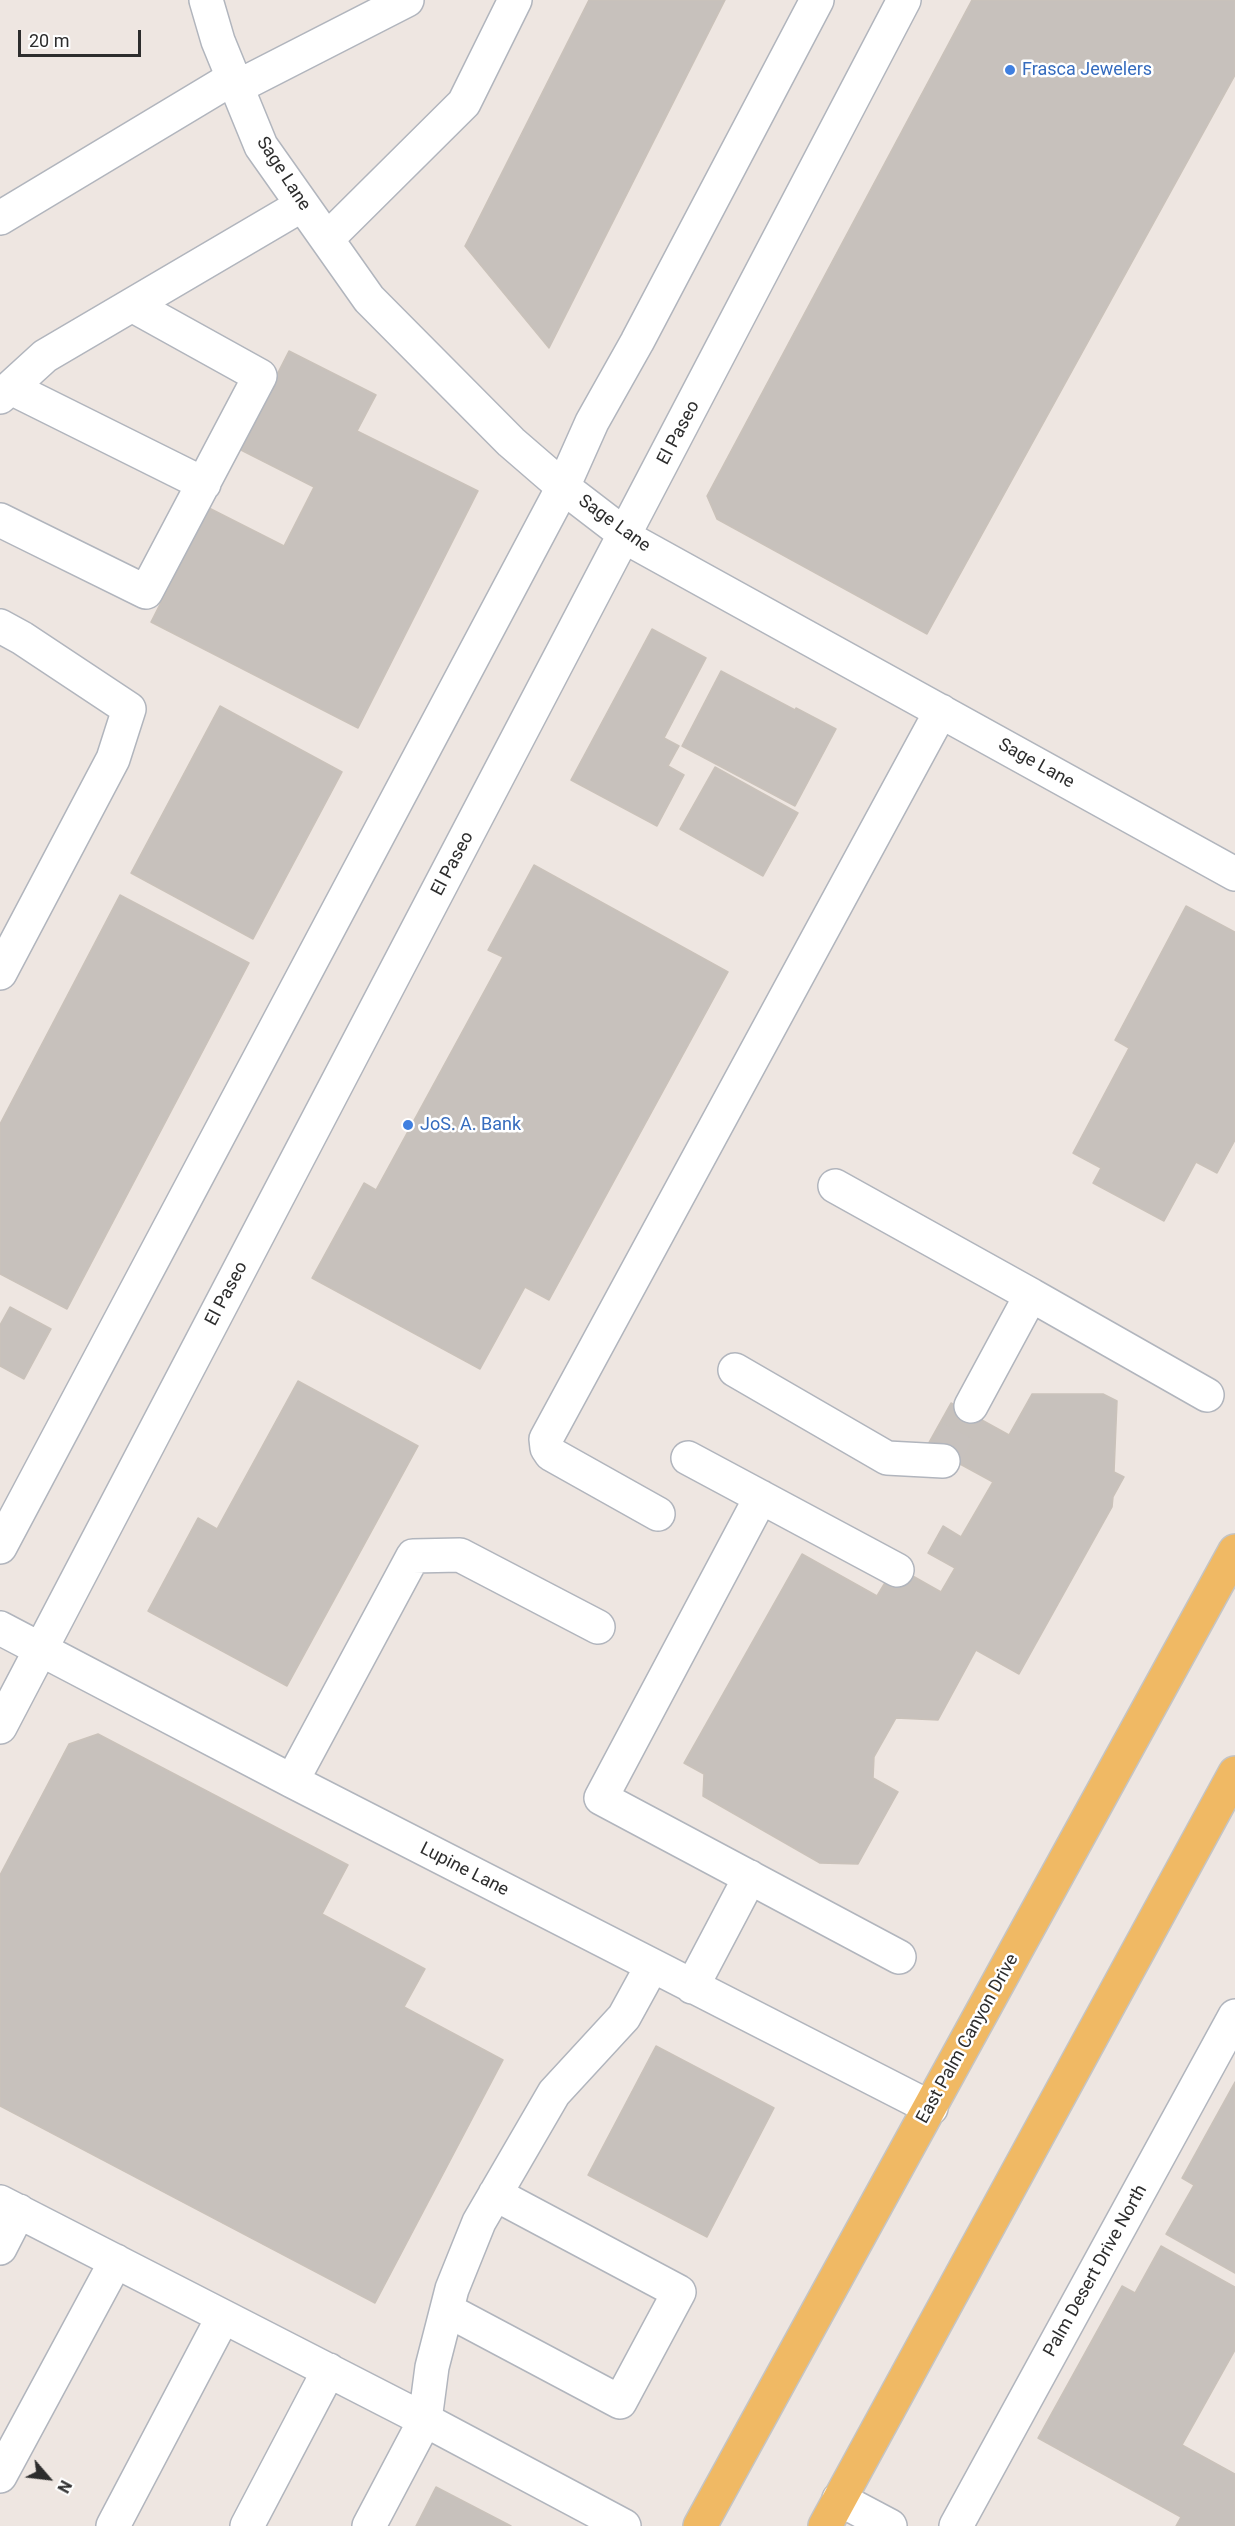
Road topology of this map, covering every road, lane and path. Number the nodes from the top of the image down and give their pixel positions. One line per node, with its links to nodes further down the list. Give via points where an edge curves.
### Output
1 (206, 0): 6 (street, Sage Lane)
2 (407, 0): 6 (street)
3 (515, 0): 9 (street, via 464,103)
4 (817, 0): 13 (street, via 592,422)
5 (904, 0): 15 (street, El Paseo)
6 (235, 82): 7 (street, Sage Lane, via 261,146); 8 (street)
7 (302, 205): 9 (street, Sage Lane); 10 (street)
8 (0, 218)
9 (327, 239): 13 (street, Sage Lane, via 369,299 511,442)
10 (132, 305): 11 (street, via 45,356); 12 (street, via 260,376)
11 (5, 393): 12 (street)
12 (204, 484): 14 (street, via 146,592)
13 (563, 487): 15 (street, Sage Lane); 29 (street)
14 (0, 520)
15 (625, 537): 17 (street, Sage Lane); 34 (street, El Paseo)
16 (0, 626): 19 (street, via 129,709 113,759)
17 (941, 711): 18 (street, Sage Lane); 28 (street, via 546,1439 551,1454)
18 (1235, 874)
19 (0, 973)
20 (835, 1186): 21 (street)
21 (1031, 1295): 23 (street); 24 (street)
22 (735, 1370): 26 (street, via 887,1458)
23 (1207, 1395)
24 (971, 1406)
25 (688, 1458): 27 (street)
26 (943, 1461)
27 (762, 1497): 31 (street); 38 (street, via 601,1798)
28 (658, 1514)
29 (0, 1547)
30 (1235, 1551): 43 (main road, East Palm Canyon Drive)
31 (897, 1570)
32 (598, 1627): 37 (street, via 460,1555 413,1556)
33 (0, 1628): 34 (street, Lupine Lane)
34 (40, 1650): 35 (street, El Paseo); 37 (street, Lupine Lane)
35 (0, 1727)
36 (1235, 1773): 53 (main road)
37 (292, 1781): 40 (street, Lupine Lane)
38 (750, 1877): 39 (street); 41 (street)
39 (899, 1957)
40 (652, 1966): 41 (street, Lupine Lane); 44 (street, via 624,2017 554,2093)
41 (692, 1987): 43 (street, Lupine Lane)
42 (1235, 2016): 60 (street, Palm Desert Drive North)
43 (931, 2108): 58 (main road, East Palm Canyon Drive)
44 (495, 2194): 48 (street, via 479,2222); 48 (street, via 679,2292 620,2402)
45 (10, 2206): 46 (street); 47 (street)
46 (0, 2248)
47 (116, 2261): 49 (street); 52 (street)
48 (447, 2310): 51 (street, via 432,2367)
49 (223, 2317): 50 (street); 54 (street)
50 (329, 2370): 51 (street); 55 (street)
51 (425, 2420): 56 (street); 57 (street)
52 (0, 2476)
53 (832, 2512): 59 (street)
54 (113, 2526)
55 (247, 2526)
56 (369, 2526)
57 (624, 2526)
58 (700, 2526)
59 (890, 2526)
60 (956, 2526)

